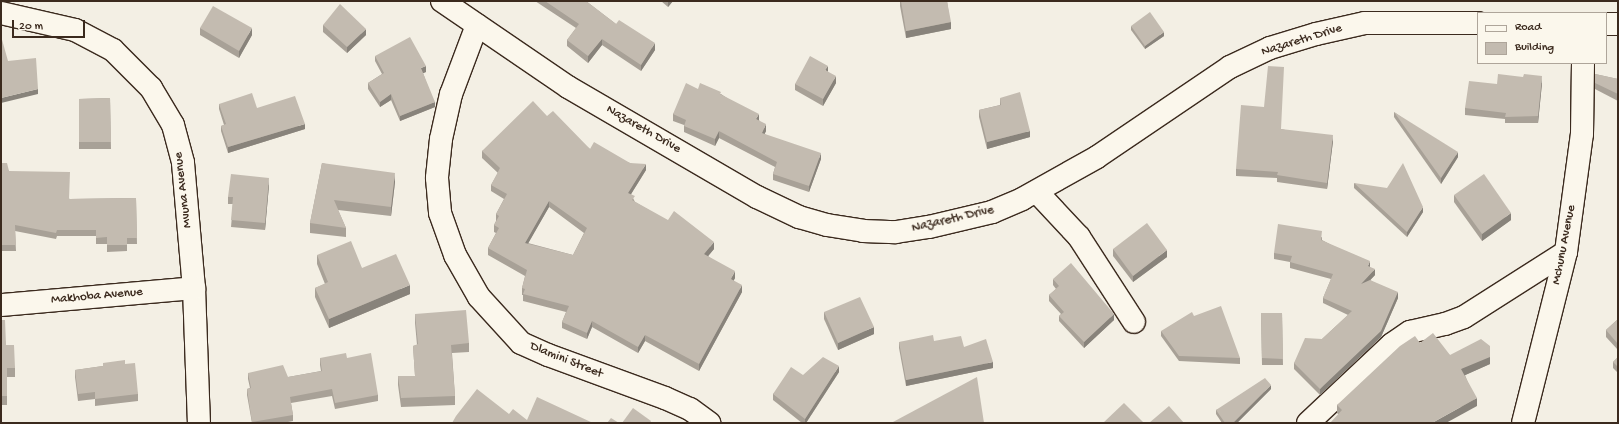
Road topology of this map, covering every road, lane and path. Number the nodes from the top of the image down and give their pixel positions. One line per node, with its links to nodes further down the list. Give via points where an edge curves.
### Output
1 (442, 1): 6 (street, Nazareth Drive)
2 (1, 13): 10 (street, Mvuna Avenue, via 75,30 113,50 151,88 173,125 184,163)
3 (1477, 23): 8 (street, Nazareth Drive, via 1365,23 1270,48 1230,67 1097,157)
4 (1607, 24): 5 (street)
5 (1618, 24)
6 (478, 25): 8 (street, Nazareth Drive, via 568,87 757,197 799,217 863,231 896,232 992,212); 14 (street, Dlamini Street, via 451,94 441,139 437,178 440,214 455,255 479,297 521,343 665,398 690,409)
7 (1583, 64): 9 (street, Mchunu Avenue, via 1582,134)
8 (1037, 192): 12 (street, via 1080,237)
9 (1566, 252): 15 (street, via 1464,317 1410,332 1392,344); 16 (street, Mchunu Avenue)
10 (194, 288): 11 (street, Makhoba Avenue); 13 (street, Mvuna Avenue)
11 (1, 306)
12 (1134, 322)
13 (199, 423)
14 (709, 423)
15 (1308, 423)
16 (1523, 423)

